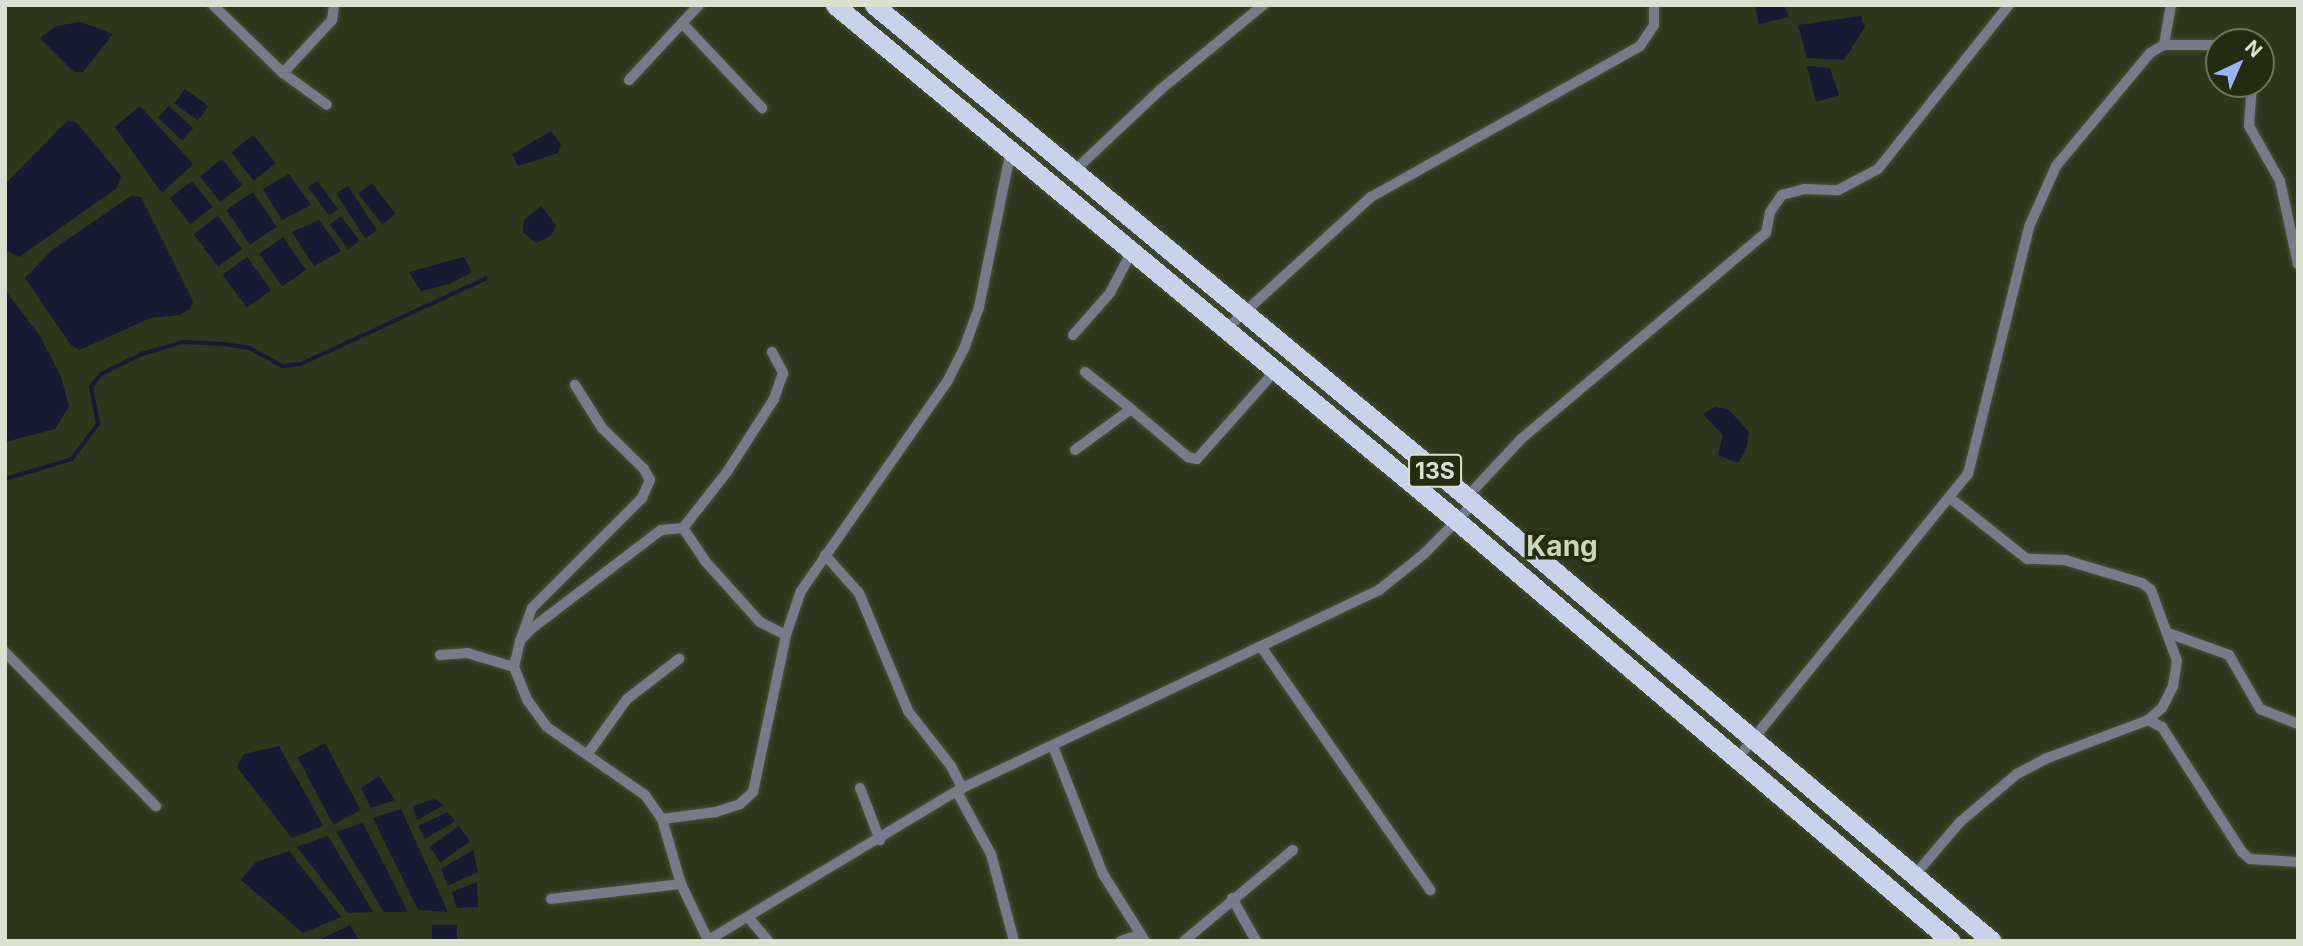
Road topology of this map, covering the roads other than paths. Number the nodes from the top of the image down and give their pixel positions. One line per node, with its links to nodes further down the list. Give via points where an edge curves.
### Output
1 (213, 5): 13 (street)
2 (334, 5): 13 (street, via 332,20)
3 (699, 5): 10 (street)
4 (835, 5): 18 (highway, 13S)
5 (874, 5): 19 (highway, 13S)
6 (1263, 5): 19 (street, via 1160,90)
7 (1654, 5): 22 (street, via 1654,25 1640,46 1371,197)
8 (2009, 5): 32 (street, via 1878,169 1838,191 1804,189 1782,195 1770,212 1766,233 1521,439)
9 (2171, 5): 11 (street)
10 (682, 23): 14 (street); 17 (street)
11 (2164, 45): 12 (street); 31 (street, via 2150,53 2088,125 2043,187 2029,227 1972,466)
12 (2205, 45)
13 (283, 73): 16 (street)
14 (629, 80)
15 (2251, 98): 21 (street, via 2249,126 2280,181)
16 (327, 105)
17 (762, 108)
18 (1010, 154): 20 (highway, 13S); 35 (street, via 979,307 964,349 947,382)
19 (1073, 172): 22 (highway, 13S)
20 (1131, 253): 23 (highway, 13S); 24 (street, via 1111,293)
21 (2298, 264)
22 (1242, 314): 23 (street); 32 (highway, 13S)
23 (1224, 331): 26 (highway, 13S)
24 (1073, 335)
25 (772, 352): 34 (street, via 783,373 774,399 727,472)
26 (1275, 371): 29 (street, via 1197,459 1188,457); 33 (highway, 13S)
27 (1085, 372): 29 (street)
28 (575, 385): 38 (street, via 602,429 645,469 650,480 642,498 532,608)
29 (1131, 409): 30 (street)
30 (1075, 450)
31 (1950, 498): 36 (street, via 2027,559 2065,559 2143,583 2151,590); 46 (street)
32 (1471, 500): 33 (street); 46 (highway, 13S)
33 (1457, 521): 39 (street, via 1379,590); 49 (highway, 13S)
34 (683, 528): 37 (street, via 705,561 760,622); 38 (street, via 661,530)
35 (824, 555): 37 (street, via 801,591); 51 (street, via 859,593 908,711 951,766)
36 (2168, 633): 44 (street, via 2177,661 2173,686 2162,708); 45 (street, via 2229,654 2260,709)
37 (786, 635): 53 (street, via 753,792 740,804 716,812)
38 (520, 641): 43 (street)
39 (1262, 649): 47 (street); 59 (street)
40 (5, 652): 52 (street)
41 (440, 655): 43 (street, via 467,653)
42 (679, 659): 48 (street, via 627,699)
43 (514, 667): 48 (street, via 528,701 547,727)
44 (2148, 720): 56 (street, via 2162,727 2242,852 2250,859); 57 (street, via 2017,774 1960,822)
45 (2298, 724)
46 (1752, 741): 49 (street); 57 (highway, 13S)
47 (1053, 746): 51 (street); 63 (street, via 1103,874)
48 (589, 752): 53 (street, via 645,795)
49 (1737, 759): 64 (highway, 13S)
50 (860, 788): 54 (street)
51 (959, 790): 54 (street); 67 (street, via 991,854)
52 (156, 806)
53 (662, 819): 58 (street)
54 (880, 840): 62 (street)
55 (1293, 850): 60 (street)
56 (2298, 862)
57 (1914, 876): 71 (highway, 13S)
58 (681, 884): 61 (street); 65 (street)
59 (1430, 890)
60 (1232, 898): 69 (street); 70 (street)
61 (551, 899)
62 (748, 917): 65 (street); 66 (street)
63 (1143, 937): 68 (street)
64 (1950, 940)
65 (708, 941)
66 (768, 941)
67 (1014, 941)
68 (1121, 941)
69 (1184, 941)
70 (1256, 941)
71 (1992, 941)

